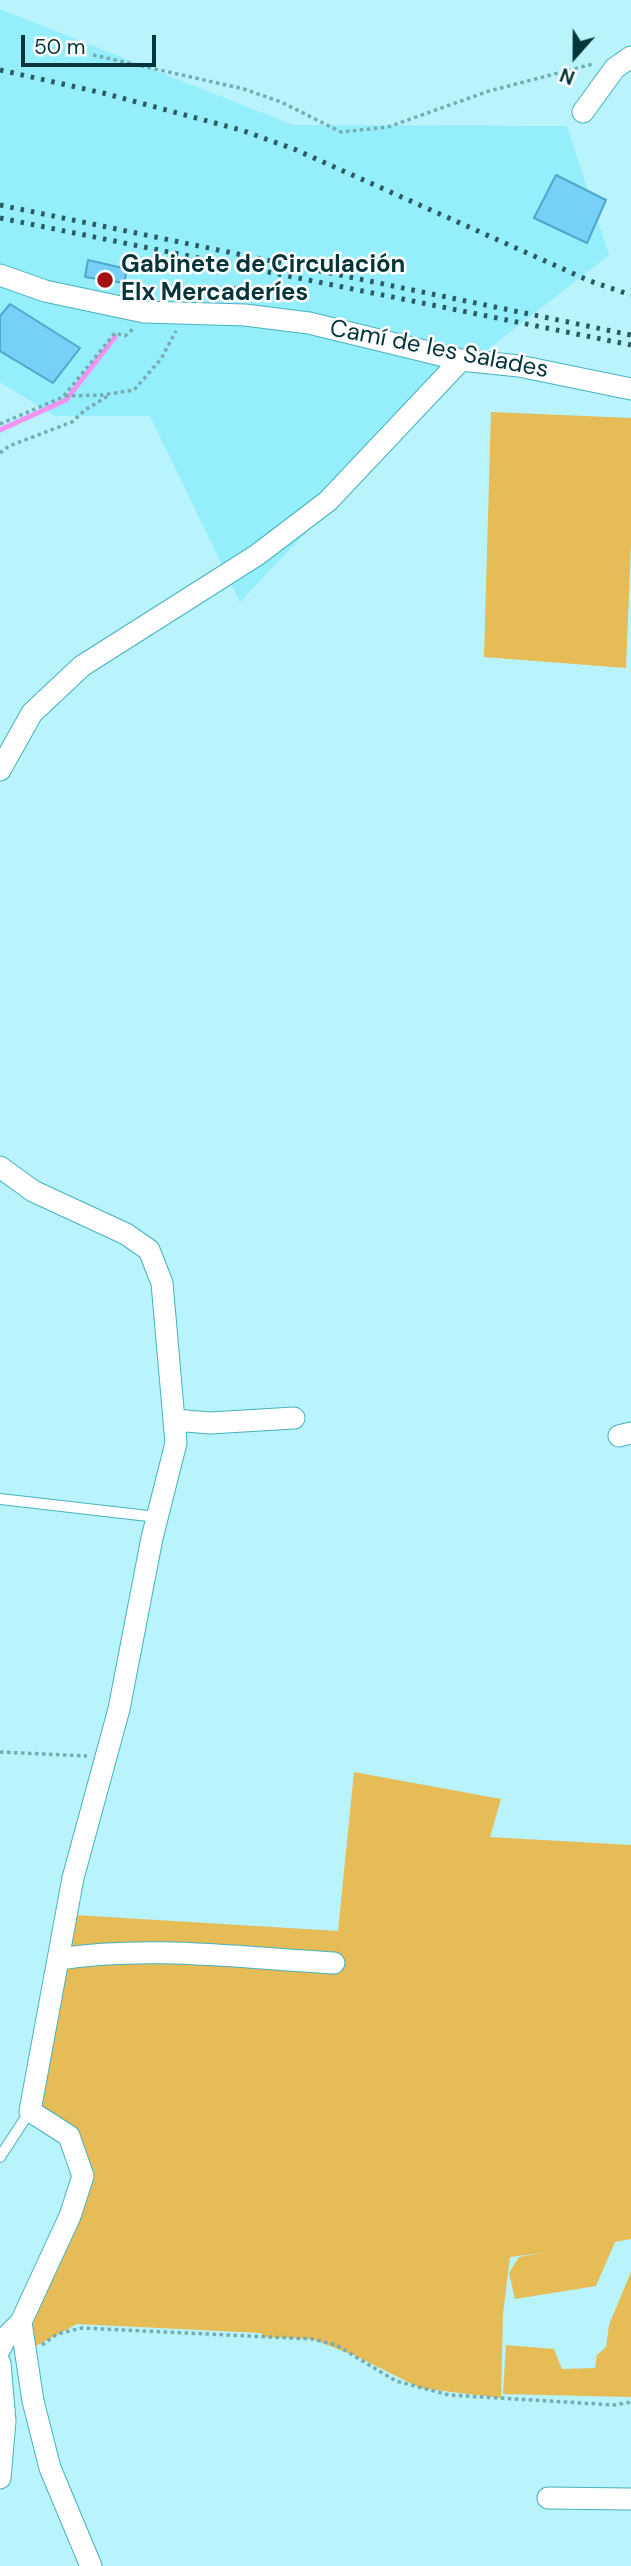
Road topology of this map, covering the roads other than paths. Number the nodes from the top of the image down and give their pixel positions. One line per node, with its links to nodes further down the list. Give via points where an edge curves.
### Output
1 (631, 57): 2 (street, via 615,68)
2 (583, 112)
3 (0, 275): 4 (street, Camí de les Salades, via 100,303 154,312 309,323)
4 (461, 360): 5 (street, Camí de les Salades, via 519,366); 6 (street, via 328,502 257,555 82,666 33,713)
5 (631, 389)
6 (0, 770)
7 (0, 1167): 9 (street, via 33,1191 126,1234 149,1250 162,1283)
8 (294, 1418): 9 (street, via 210,1423)
9 (174, 1420): 11 (street, via 176,1443)
10 (0, 1499): 11 (lane)
11 (157, 1517): 12 (street, via 119,1709 74,1878)
12 (59, 1959): 13 (street, via 90,1954 169,1954); 14 (street)
13 (334, 1963)
14 (30, 2111): 15 (lane); 16 (street, via 69,2136 83,2176 70,2216)
15 (0, 2157)
16 (21, 2322): 17 (street); 22 (street, via 33,2401 50,2468)
17 (0, 2349)
18 (0, 2363): 19 (street, via 5,2421)
19 (0, 2478)
20 (548, 2498): 21 (street)
21 (631, 2498)
22 (91, 2566)

